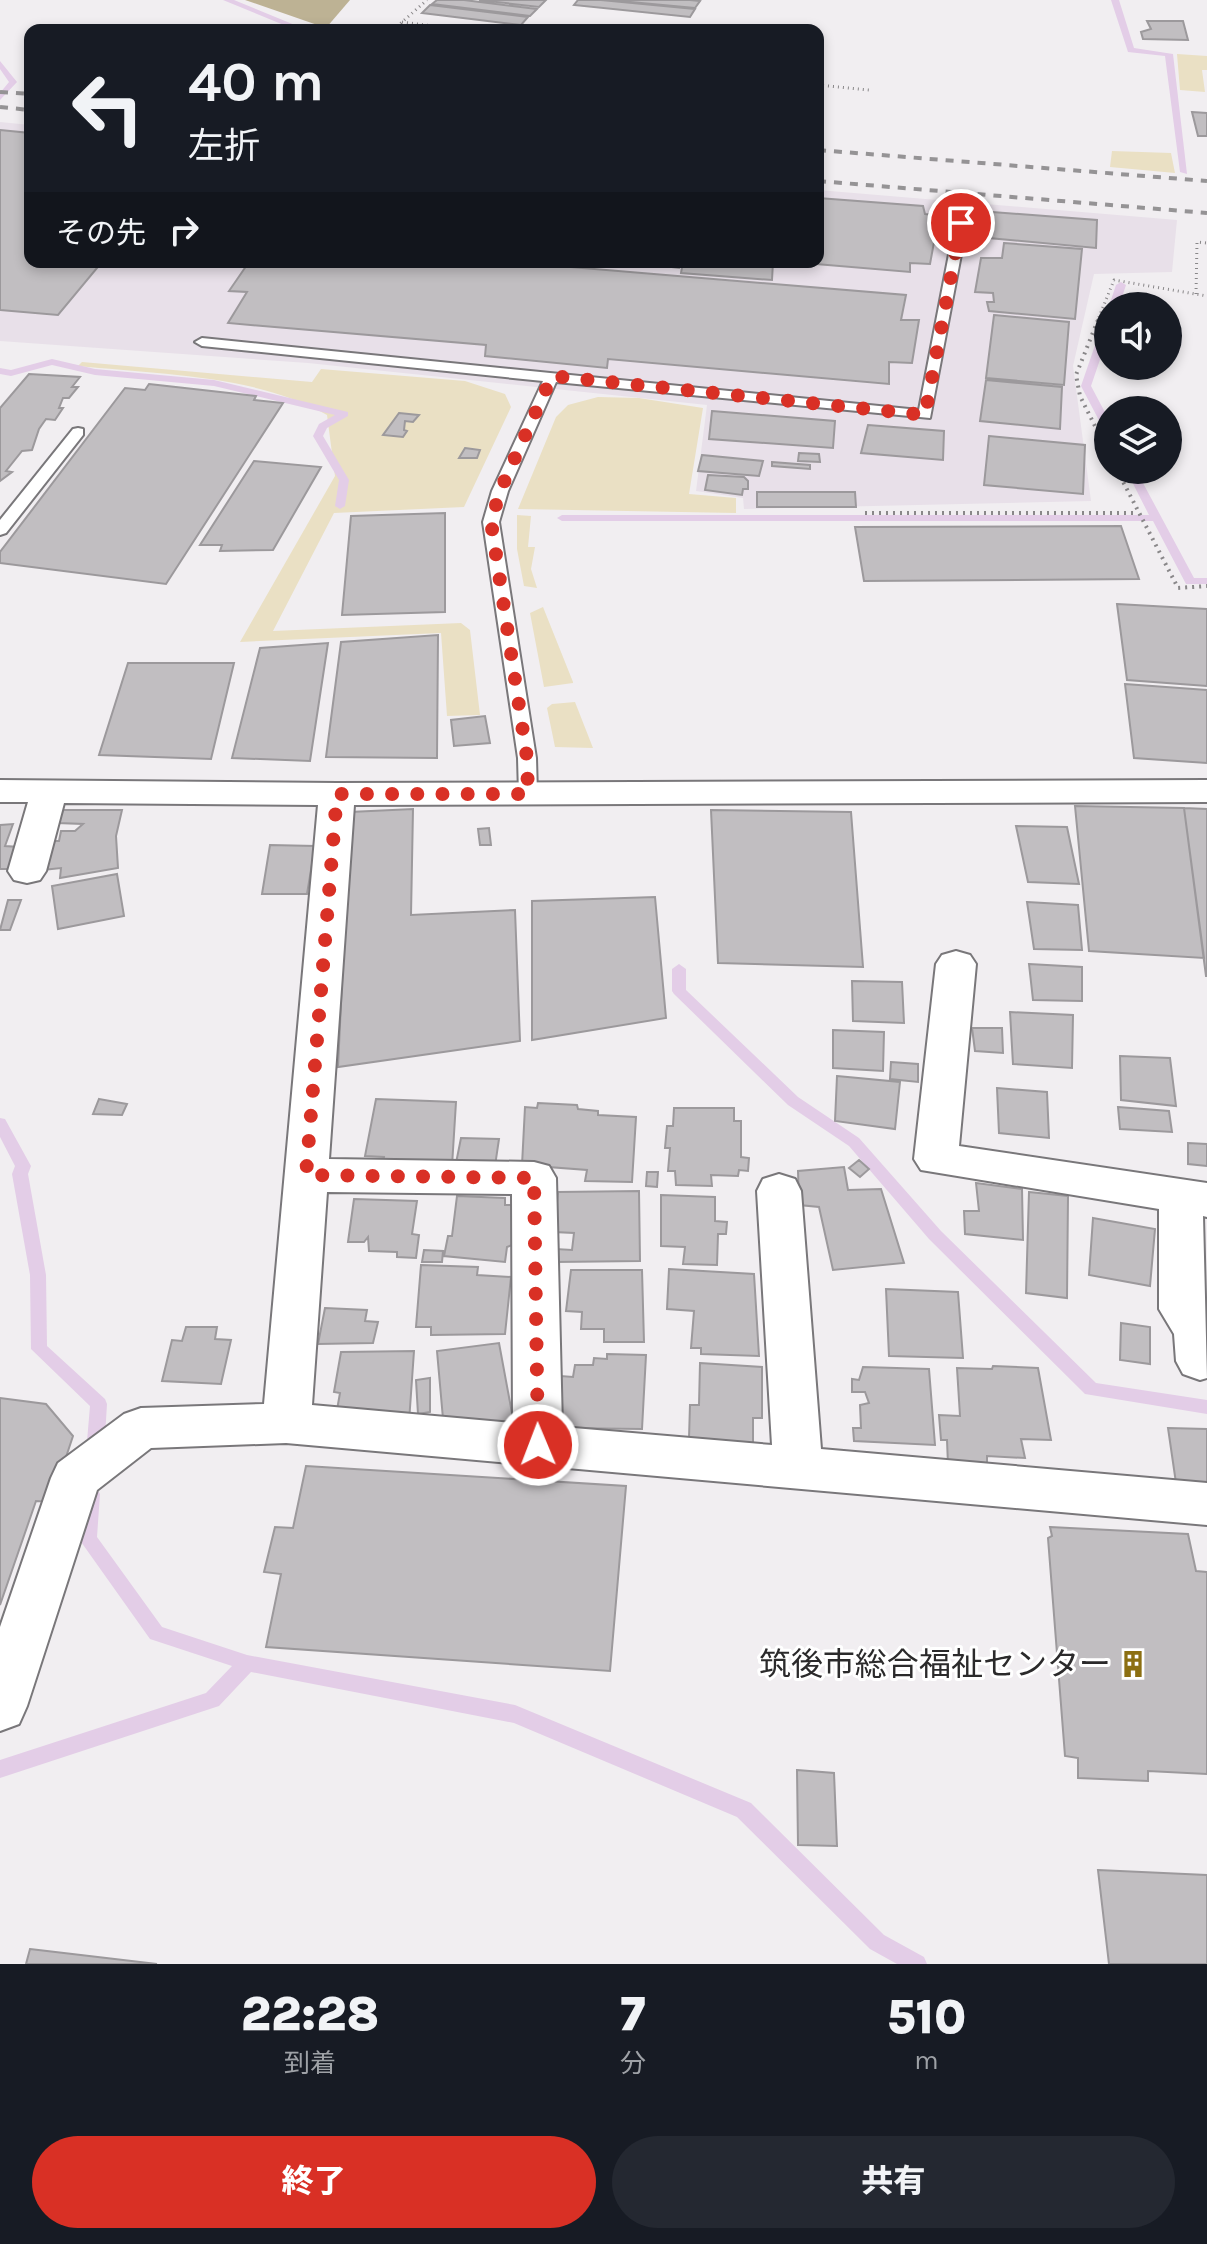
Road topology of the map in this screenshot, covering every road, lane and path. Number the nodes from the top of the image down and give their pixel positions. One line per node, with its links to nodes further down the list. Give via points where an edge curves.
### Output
1 (427, 0): 2 (path)
2 (402, 22): 3 (path); 4 (path)
3 (400, 24)
4 (418, 24)
5 (824, 86): 6 (path)
6 (869, 90)
7 (961, 223): 12 (lane, via 925,415)
8 (1207, 243): 9 (path, via 1197,242)
9 (1196, 294): 10 (path); 13 (path, via 1114,280 1076,375)
10 (1207, 296)
11 (202, 342): 12 (lane)
12 (552, 376): 24 (lane, via 491,522)
13 (1094, 424)
14 (78, 432): 18 (lane)
15 (1124, 484): 17 (path)
16 (865, 513): 17 (path)
17 (1138, 513): 19 (path, via 1178,588)
18 (0, 530)
19 (1207, 586)
20 (0, 791): 21 (street)
21 (49, 791): 23 (street); 25 (street)
22 (1207, 791): 24 (street)
23 (337, 794): 24 (street); 27 (street)
24 (528, 794)
25 (27, 871)
26 (956, 964): 29 (street, via 936,1159)
27 (306, 1175): 31 (street); 32 (street, via 534,1178)
28 (779, 1191): 33 (street)
29 (1194, 1198): 30 (street, via 1182,1309 1197,1330)
30 (1200, 1361)
31 (286, 1423): 32 (street); 35 (street, via 141,1428 76,1478)
32 (538, 1445): 33 (street)
33 (798, 1468): 34 (street)
34 (1207, 1504)
35 (0, 1706)

